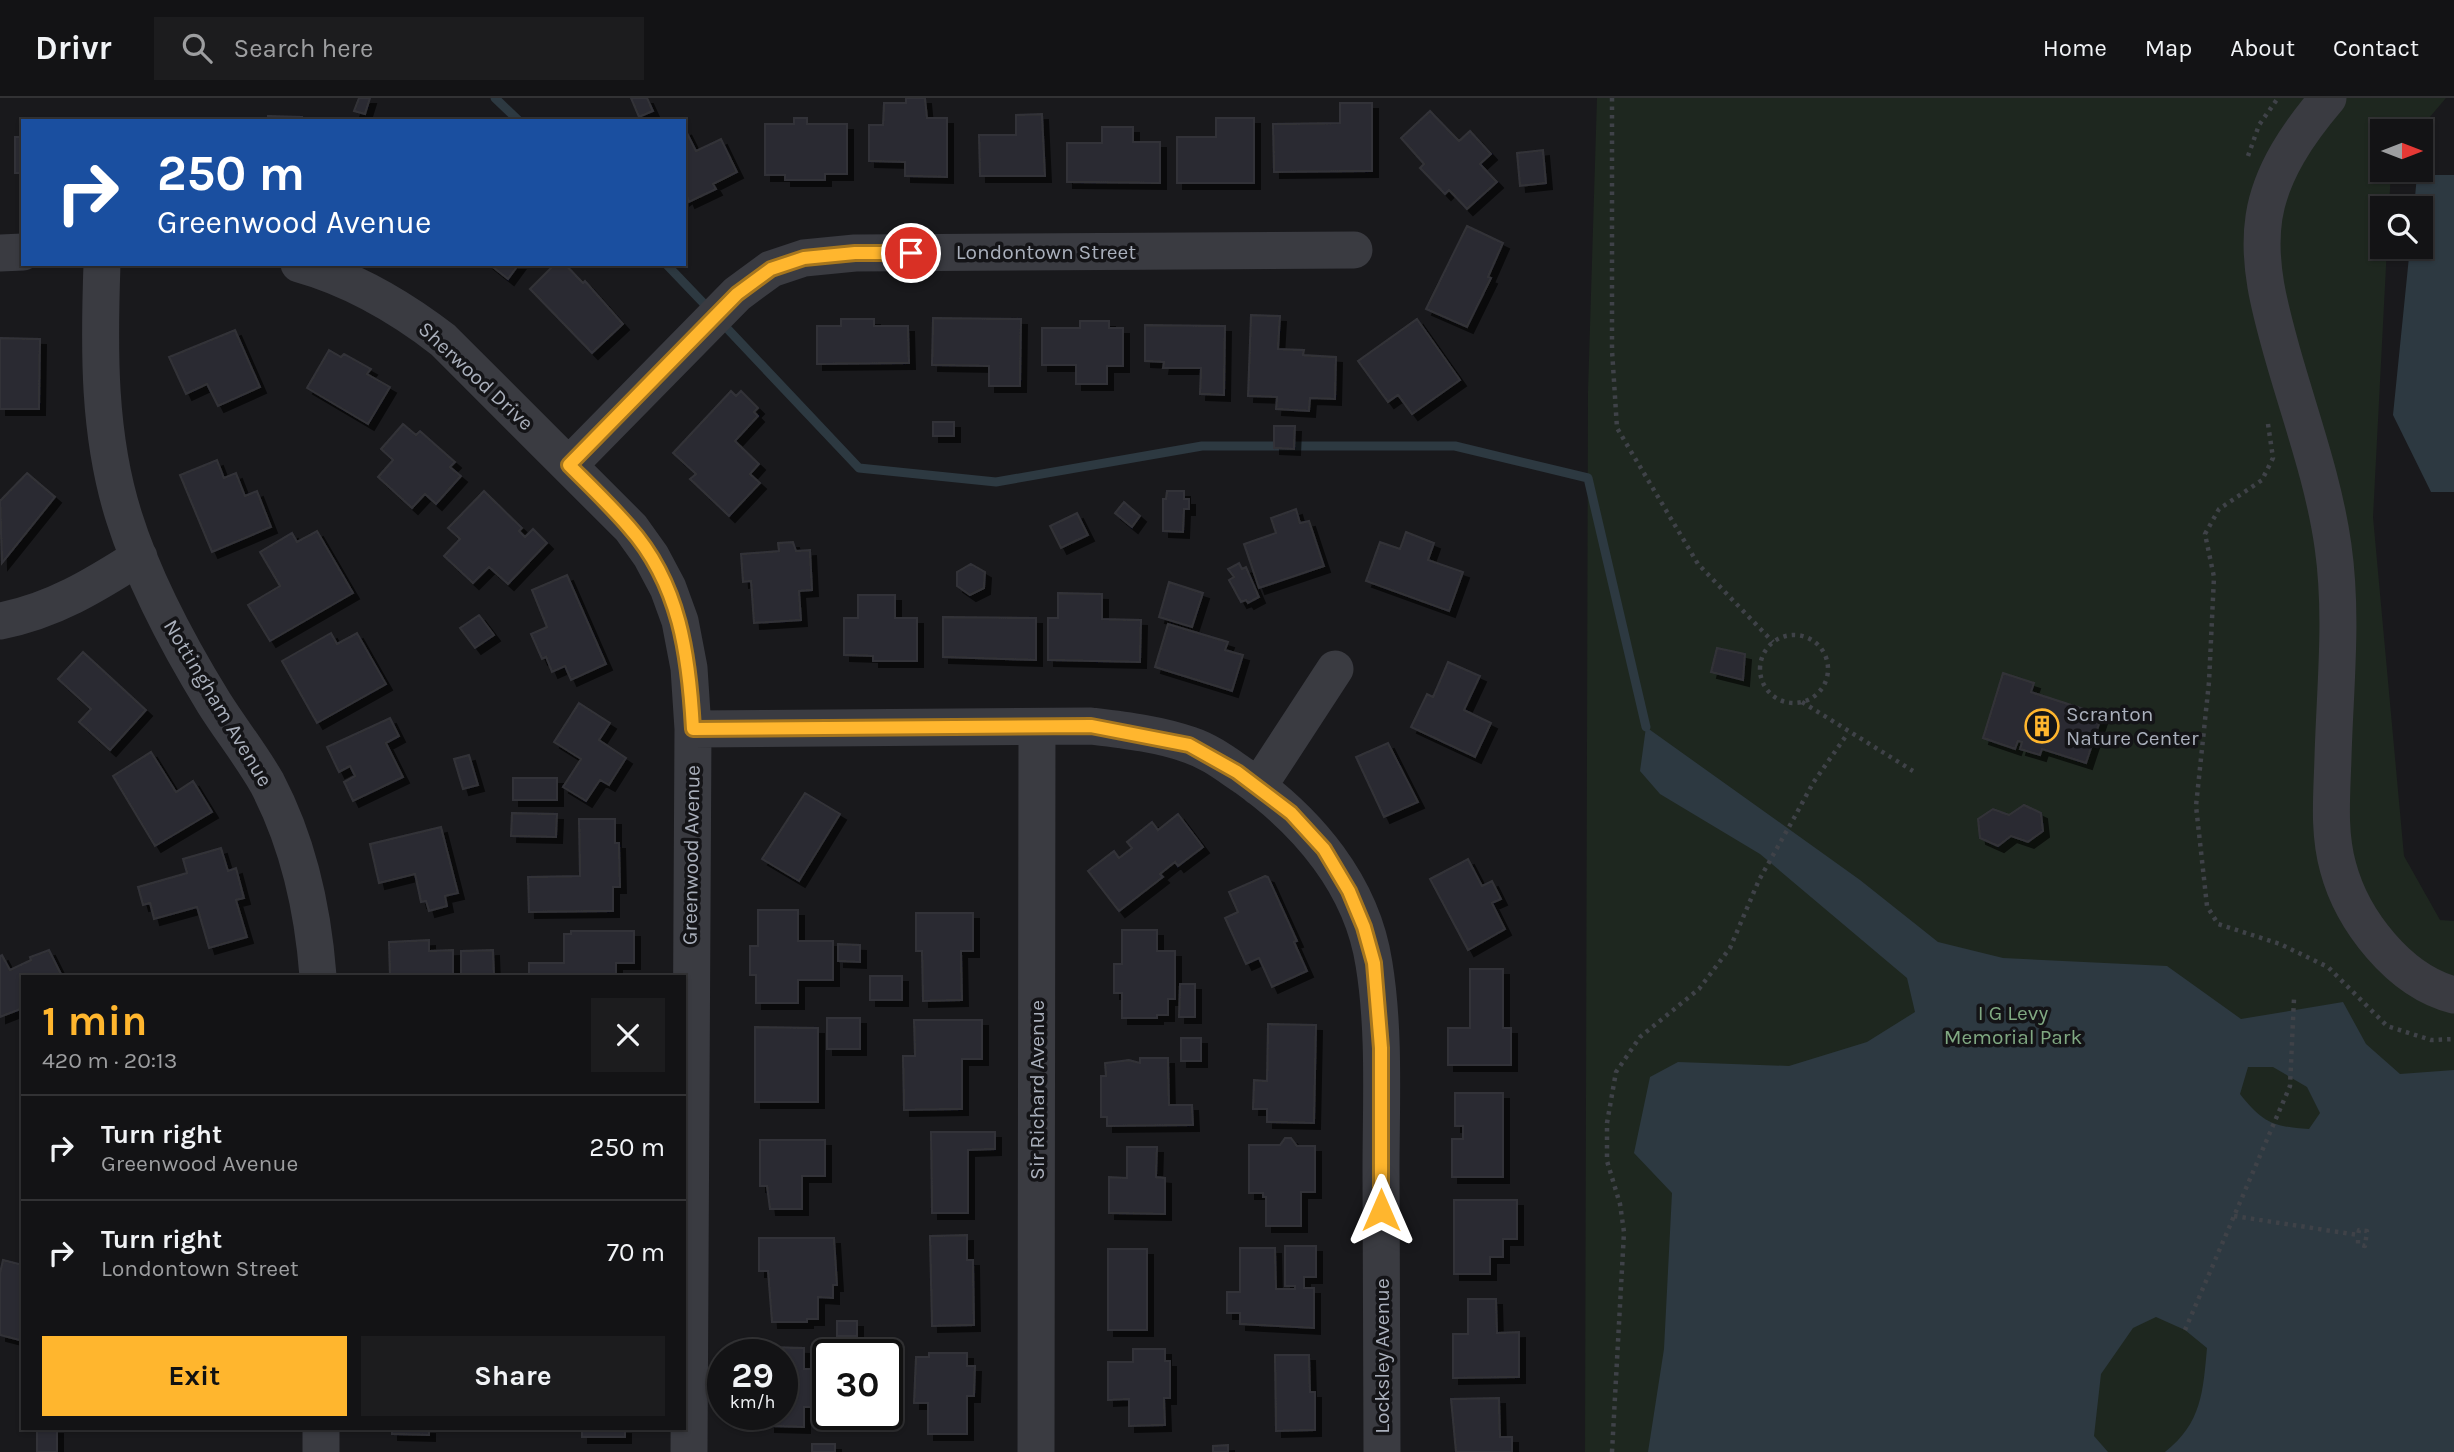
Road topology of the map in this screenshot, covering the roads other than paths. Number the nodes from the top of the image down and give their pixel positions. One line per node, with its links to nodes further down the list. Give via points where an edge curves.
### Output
1 (2328, 98): 15 (street, via 2282,162 2264,217 2262,255 2269,306 2333,546 2338,605 2330,828 2338,869 2364,924 2385,950 2421,981)
2 (1353, 250): 7 (street, Londontown Street, via 855,253 804,258 771,269 737,294)
3 (0, 253): 4 (street)
4 (21, 253)
5 (102, 266): 8 (street, Nottingham Avenue, via 101,394 110,461)
6 (304, 266): 7 (street, Sherwood Drive, via 364,288 410,315 443,340)
7 (569, 465): 12 (street, Greenwood Avenue, via 631,528 668,588 689,668)
8 (139, 557): 9 (street, via 55,606); 14 (street, Nottingham Avenue, via 214,703 267,784 292,842 306,890)
9 (0, 621)
10 (1335, 669): 13 (street)
11 (1037, 727): 12 (street, Locksley Avenue); 13 (street, Locksley Avenue, via 1102,727 1189,745); 19 (street, Sir Richard Avenue)
12 (693, 729): 18 (street, Greenwood Avenue)
13 (1258, 786): 20 (street, Locksley Avenue, via 1324,849 1349,891 1374,963 1381,1048)
14 (318, 975)
15 (2454, 995)
16 (321, 1430): 17 (street)
17 (321, 1452)
18 (689, 1452)
19 (1036, 1452)
20 (1382, 1452)

